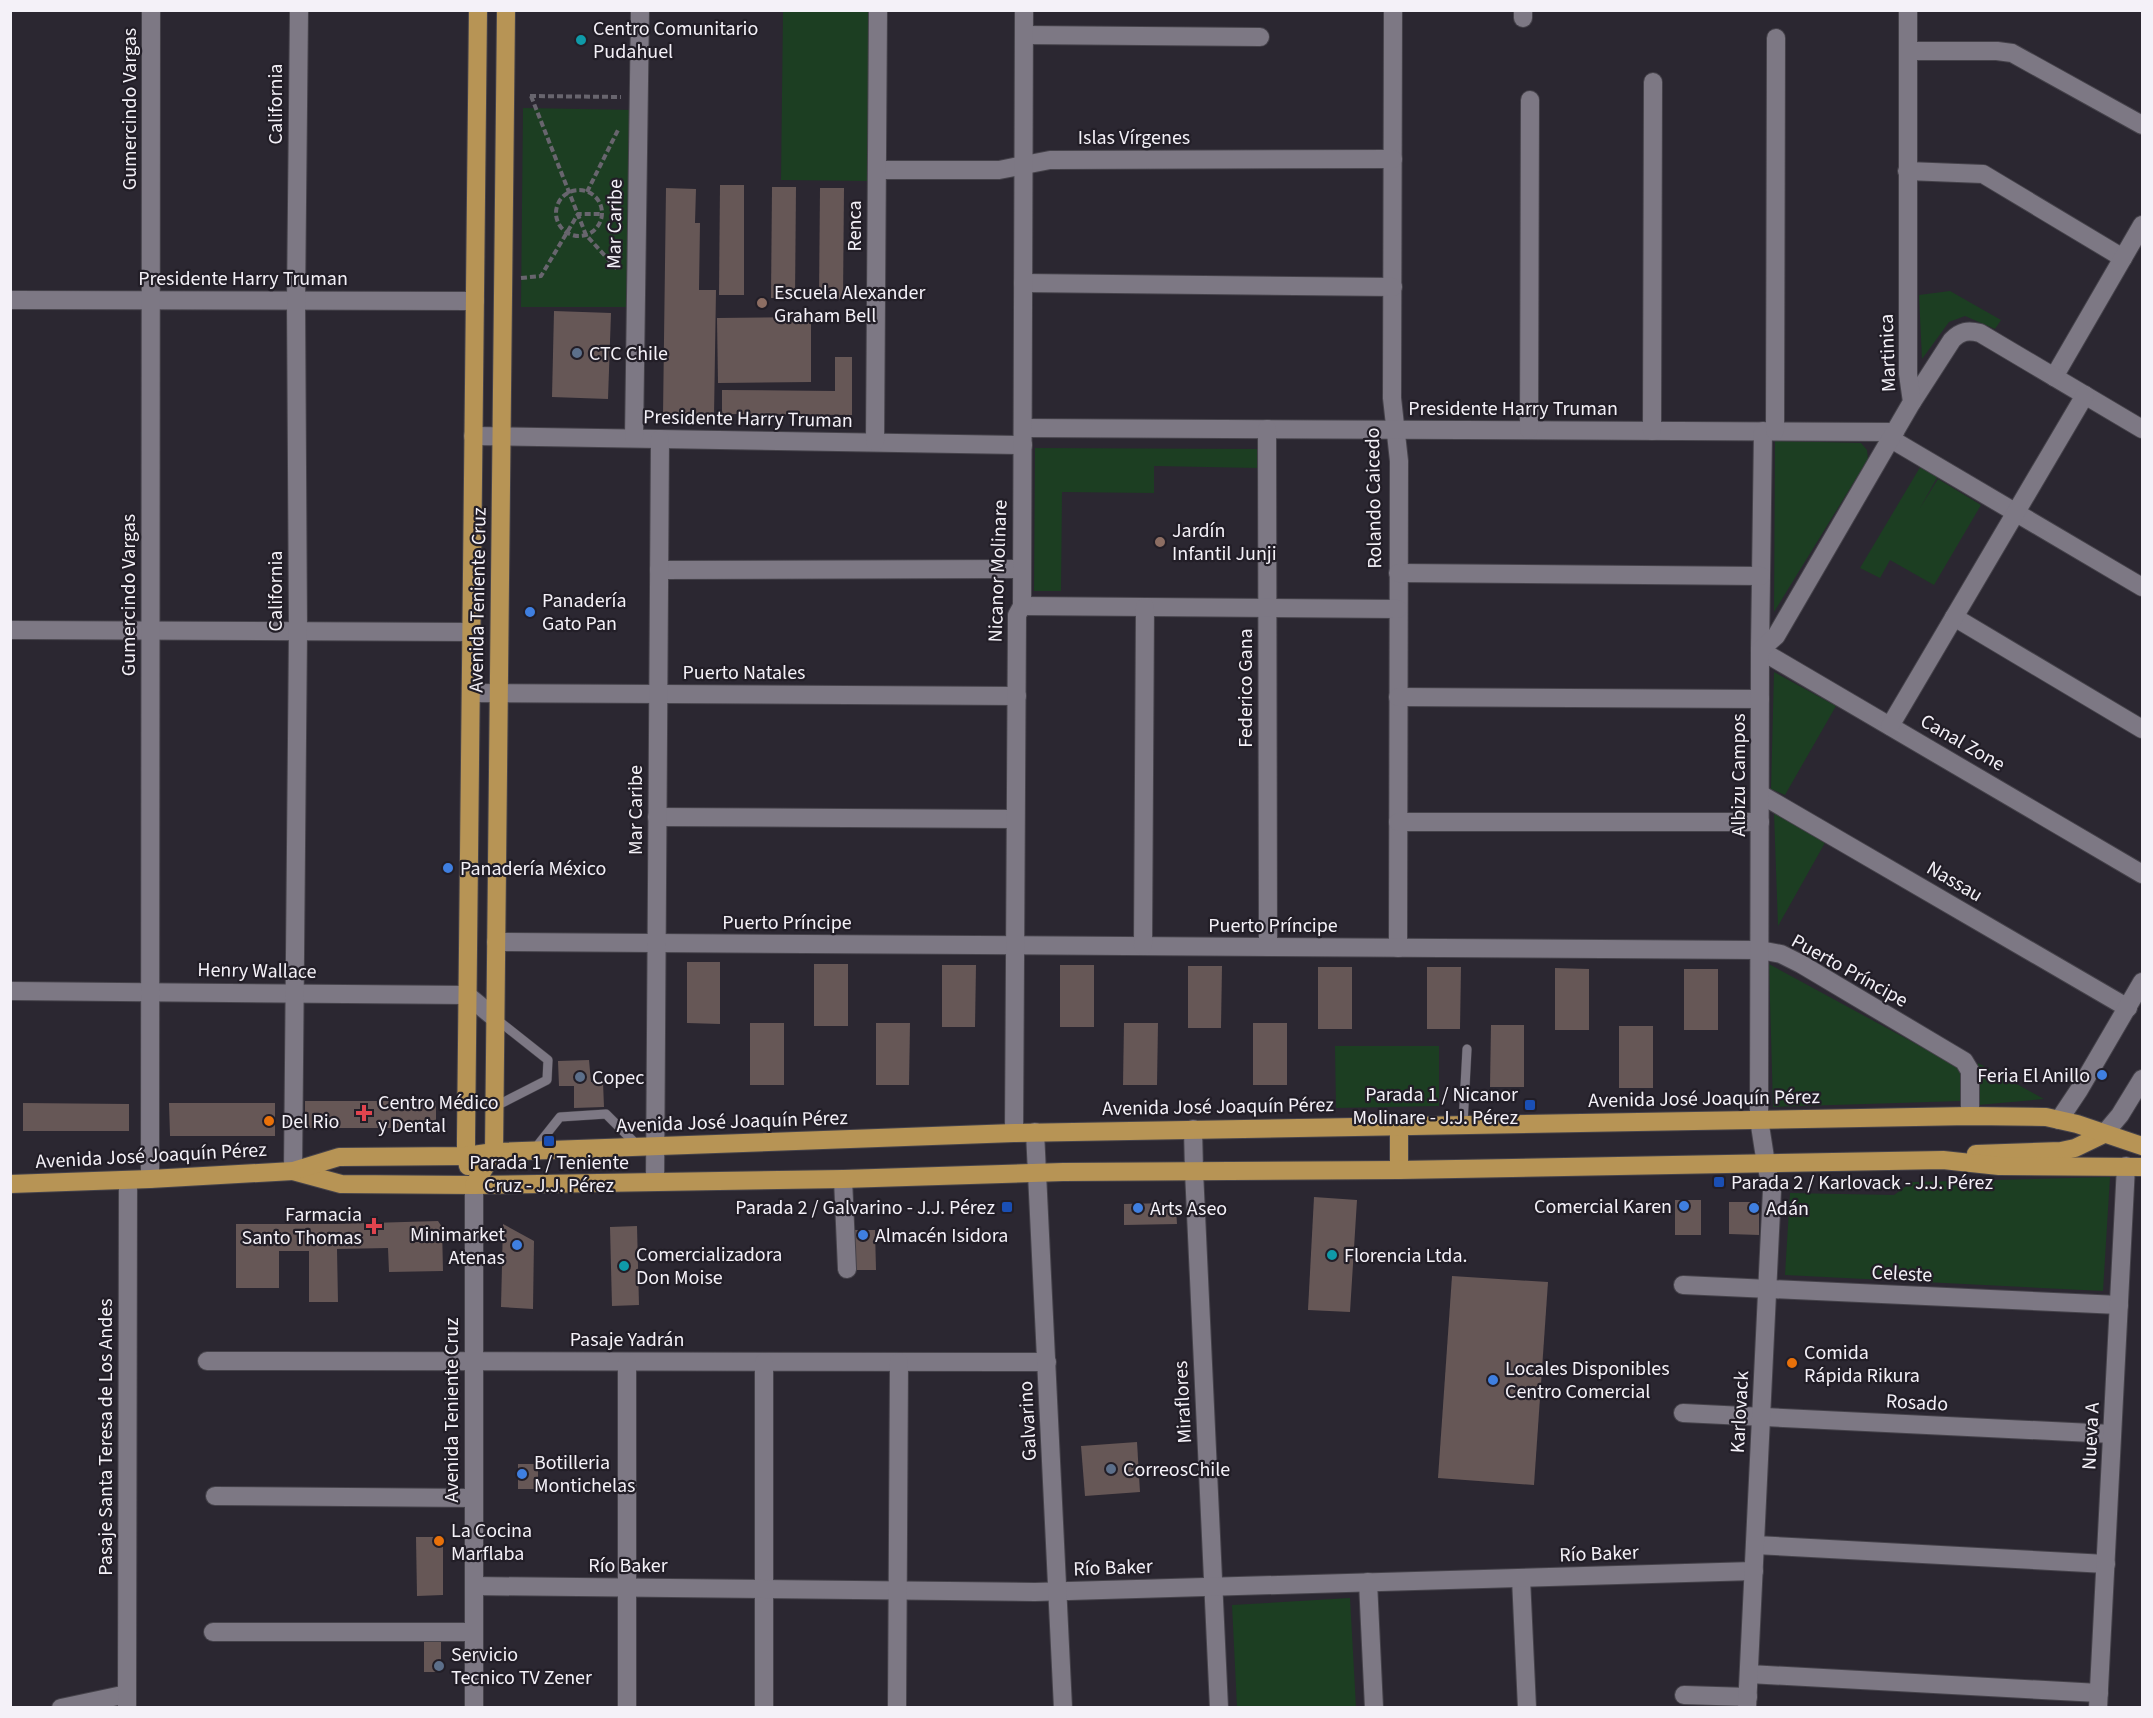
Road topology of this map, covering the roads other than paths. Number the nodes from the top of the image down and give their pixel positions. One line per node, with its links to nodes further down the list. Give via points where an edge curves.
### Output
1 (151, 10): 26 (street, Gumercindo Vargas)
2 (299, 10): 27 (street, California)
3 (478, 10): 28 (main road, Avenida Teniente Cruz)
4 (506, 10): 40 (main road, Avenida Teniente Cruz)
5 (640, 10): 42 (street, Mar Caribe)
6 (878, 10): 19 (street, Renca)
7 (1024, 10): 10 (street, Nicanor Molinare)
8 (1393, 10): 17 (street, Rolando Caicedo)
9 (1908, 10): 13 (street, Martinica)
10 (1024, 35): 11 (street); 18 (street, Nicanor Molinare)
11 (1260, 37)
12 (1776, 38): 37 (street, Albizu Campos)
13 (1908, 51): 16 (street, via 2012,53); 20 (street, Martinica)
14 (1653, 82): 36 (street)
15 (1530, 100): 35 (street)
16 (2142, 125)
17 (1393, 159): 18 (street, Islas Vírgenes, via 1050,160); 24 (street, Rolando Caicedo)
18 (1024, 165): 19 (street, Islas Vírgenes, via 999,170); 23 (street, Nicanor Molinare)
19 (877, 170): 44 (street, Renca)
20 (1907, 171): 22 (street, via 1983,174); 31 (street, Martinica, via 1908,374)
21 (2142, 225): 22 (street)
22 (2123, 258): 29 (street)
23 (1023, 283): 24 (street); 41 (street, Nicanor Molinare)
24 (1393, 287): 33 (street, Rolando Caicedo)
25 (10, 300): 26 (street, Presidente Harry Truman)
26 (151, 300): 27 (street, Presidente Harry Truman); 57 (street, Gumercindo Vargas)
27 (296, 301): 28 (street, Presidente Harry Truman); 58 (street, California)
28 (475, 301): 39 (main road, Avenida Teniente Cruz)
29 (2054, 377): 30 (street); 31 (street, via 1980,333 1964,331 1952,340)
30 (2085, 395): 34 (street); 45 (street)
31 (1912, 402): 38 (street, Martinica)
32 (1267, 429): 33 (street, Presidente Harry Truman); 41 (street, Presidente Harry Truman); 53 (street, Federico Gana)
33 (1395, 429): 35 (street, Presidente Harry Truman); 48 (street, Rolando Caicedo, via 1399,460)
34 (2142, 429)
35 (1528, 430): 36 (street, Presidente Harry Truman)
36 (1652, 431): 37 (street, Presidente Harry Truman)
37 (1769, 431): 38 (street, Presidente Harry Truman); 49 (street, Albizu Campos)
38 (1893, 435): 45 (street, Presidente Harry Truman); 60 (street, Martinica, via 1776,636)
39 (473, 436): 40 (street, Presidente Harry Truman); 59 (main road, Avenida Teniente Cruz)
40 (501, 436): 42 (street, Presidente Harry Truman); 62 (main road, Avenida Teniente Cruz)
41 (1023, 436): 44 (street, Presidente Harry Truman); 46 (street, Nicanor Molinare)
42 (634, 438): 43 (street, Presidente Harry Truman)
43 (660, 439): 44 (street, Presidente Harry Truman); 47 (street, Mar Caribe)
44 (875, 442)
45 (2016, 512): 50 (street, Presidente Harry Truman); 55 (street)
46 (1022, 569): 47 (street); 51 (street, Nicanor Molinare)
47 (659, 570): 63 (street, Mar Caribe)
48 (1398, 573): 49 (street); 54 (street, Rolando Caicedo)
49 (1761, 576): 60 (street, Albizu Campos)
50 (2142, 587)
51 (1022, 606): 52 (street); 64 (street, Nicanor Molinare, via 1017,615)
52 (1145, 607): 53 (street); 78 (street)
53 (1267, 608): 54 (street); 79 (street, Federico Gana)
54 (1398, 609): 65 (street, Rolando Caicedo)
55 (1954, 617): 67 (street); 68 (street)
56 (10, 630): 57 (street)
57 (151, 631): 58 (street); 84 (street, Gumercindo Vargas)
58 (298, 632): 59 (street); 85 (street, California)
59 (471, 633): 61 (main road, Avenida Teniente Cruz)
60 (1760, 650): 66 (street, Albizu Campos); 67 (street, Canal Zone)
61 (471, 693): 62 (street, Puerto Natales); 86 (main road, Avenida Teniente Cruz)
62 (498, 693): 63 (street, Puerto Natales); 75 (main road, Avenida Teniente Cruz)
63 (658, 694): 64 (street, Puerto Natales); 70 (street, Mar Caribe)
64 (1017, 696): 71 (street, Nicanor Molinare)
65 (1398, 697): 66 (street); 72 (street, Rolando Caicedo)
66 (1760, 699): 69 (street, Albizu Campos)
67 (1890, 726): 74 (street, Canal Zone)
68 (2142, 729)
69 (1760, 794): 73 (street, Albizu Campos); 87 (street, Nassau)
70 (657, 817): 71 (street); 76 (street, Mar Caribe)
71 (1016, 819): 77 (street, Nicanor Molinare)
72 (1398, 822): 73 (street); 80 (street, Rolando Caicedo)
73 (1760, 822): 81 (street, Albizu Campos)
74 (2142, 874)
75 (496, 942): 76 (street, Puerto Príncipe); 88 (main road, Avenida Teniente Cruz)
76 (656, 943): 77 (street, Puerto Príncipe); 104 (street, Mar Caribe)
77 (1015, 946): 78 (street, Puerto Príncipe); 101 (street, Nicanor Molinare)
78 (1143, 946): 79 (street, Puerto Príncipe)
79 (1268, 947): 80 (street, Puerto Príncipe)
80 (1398, 948): 81 (street, Puerto Príncipe)
81 (1760, 950): 94 (street, Puerto Príncipe, via 1781,954 1801,964 1964,1061 1970,1071); 95 (street, Albizu Campos)
82 (2142, 982): 87 (street)
83 (10, 991): 84 (street, Henry Wallace)
84 (150, 991): 85 (street, Henry Wallace); 115 (street, Gumercindo Vargas)
85 (295, 994): 86 (street, Henry Wallace); 112 (street, California)
86 (467, 995): 88 (street); 107 (main road, Avenida Teniente Cruz)
87 (2128, 1008): 96 (street)
88 (495, 1018): 91 (lane, via 548,1060); 93 (main road, Avenida Teniente Cruz)
89 (1467, 1049): 97 (lane)
90 (559, 1073): 91 (lane)
91 (548, 1074): 93 (lane, via 547,1080)
92 (2142, 1079): 102 (street)
93 (494, 1107): 106 (main road, Avenida Teniente Cruz)
94 (1970, 1116): 95 (main road, Avenida José Joaquín Pérez); 96 (main road, Avenida José Joaquín Pérez)
95 (1759, 1119): 97 (main road, Avenida José Joaquín Pérez); 109 (street, Karlovack)
96 (2060, 1120): 102 (main road, Avenida José Joaquín Pérez)
97 (1463, 1124): 98 (main road, Avenida José Joaquín Pérez)
98 (1399, 1126): 99 (main road, Avenida José Joaquín Pérez); 111 (main road)
99 (1193, 1129): 100 (main road, Avenida José Joaquín Pérez); 113 (street, Miraflores)
100 (1035, 1132): 101 (main road, Avenida José Joaquín Pérez); 114 (street, Galvarino)
101 (1014, 1133): 104 (main road, Avenida José Joaquín Pérez)
102 (2104, 1134): 103 (main road, Avenida José Joaquín Pérez); 108 (main road, via 2061,1151 1987,1153)
103 (2142, 1146)
104 (647, 1147): 105 (main road, Avenida José Joaquín Pérez); 105 (lane, via 606,1114 587,1112 560,1117); 118 (street, Mar Caribe)
105 (533, 1151): 106 (main road, Avenida José Joaquín Pérez)
106 (494, 1152): 107 (main road, Avenida José Joaquín Pérez); 120 (main road)
107 (466, 1156): 112 (main road, Avenida José Joaquín Pérez, via 339,1157); 120 (main road, Avenida Teniente Cruz)
108 (1951, 1160): 109 (main road, Avenida José Joaquín Pérez); 110 (main road, Avenida José Joaquín Pérez, via 2000,1166)
109 (1766, 1164): 111 (main road, Avenida José Joaquín Pérez); 123 (street, Karlovack, via 1772,1190)
110 (2134, 1166): 124 (street, Nueva A)
111 (1399, 1170): 113 (main road, Avenida José Joaquín Pérez)
112 (293, 1171): 115 (main road, Avenida José Joaquín Pérez); 120 (main road, Avenida José Joaquín Pérez, via 341,1184)
113 (1194, 1171): 114 (main road, Avenida José Joaquín Pérez); 142 (street, Miraflores)
114 (1037, 1173): 116 (main road, Avenida José Joaquín Pérez); 130 (street, Galvarino)
115 (150, 1179): 117 (main road, Avenida José Joaquín Pérez)
116 (843, 1179): 118 (main road, Avenida José Joaquín Pérez); 121 (street)
117 (128, 1180): 119 (main road, Avenida José Joaquín Pérez); 152 (street, Pasaje Santa Teresa de Los Andes)
118 (655, 1182): 120 (main road, Avenida José Joaquín Pérez)
119 (10, 1184)
120 (474, 1185): 126 (street, Avenida Teniente Cruz)
121 (847, 1269)
122 (1683, 1285): 123 (street, Celeste)
123 (1768, 1289): 124 (street, Celeste); 132 (street, Karlovack)
124 (2119, 1305): 133 (street, Nueva A)
125 (207, 1361): 126 (street, Pasaje Yadrán)
126 (474, 1362): 127 (street, Pasaje Yadrán); 135 (street, Avenida Teniente Cruz)
127 (627, 1362): 128 (street, Pasaje Yadrán); 143 (street)
128 (764, 1362): 129 (street, Pasaje Yadrán); 144 (street)
129 (900, 1362): 130 (street, Pasaje Yadrán); 145 (street)
130 (1047, 1362): 146 (street, Galvarino)
131 (1683, 1413): 132 (street, Rosado)
132 (1762, 1417): 133 (street, Rosado); 136 (street, Karlovack)
133 (2112, 1434): 137 (street, Nueva A)
134 (215, 1497): 135 (street)
135 (474, 1498): 141 (street, Avenida Teniente Cruz)
136 (1755, 1545): 137 (street); 138 (street, Karlovack)
137 (2106, 1564): 151 (street, Nueva A)
138 (1754, 1571): 139 (street, Río Baker); 149 (street, Karlovack)
139 (1521, 1578): 140 (street, Río Baker); 162 (street)
140 (1368, 1582): 142 (street, Río Baker); 161 (street)
141 (474, 1586): 143 (street, Río Baker); 148 (street, Avenida Teniente Cruz)
142 (1214, 1586): 146 (street, Río Baker); 160 (street, Miraflores)
143 (627, 1588): 144 (street, Río Baker); 156 (street)
144 (764, 1589): 145 (street, Río Baker); 157 (street)
145 (898, 1589): 146 (street, Río Baker); 158 (street)
146 (1058, 1591): 159 (street, Galvarino)
147 (213, 1632): 148 (street)
148 (474, 1632): 155 (street, Avenida Teniente Cruz)
149 (1749, 1674): 151 (street); 153 (street, Karlovack)
150 (1684, 1695): 153 (street)
151 (2099, 1700)
152 (127, 1701): 154 (street, Pasaje Santa Teresa de Los Andes)
153 (1748, 1702)
154 (61, 1707)
155 (474, 1707)
156 (627, 1707)
157 (764, 1707)
158 (897, 1707)
159 (1063, 1707)
160 (1219, 1707)
161 (1374, 1707)
162 (1527, 1707)

